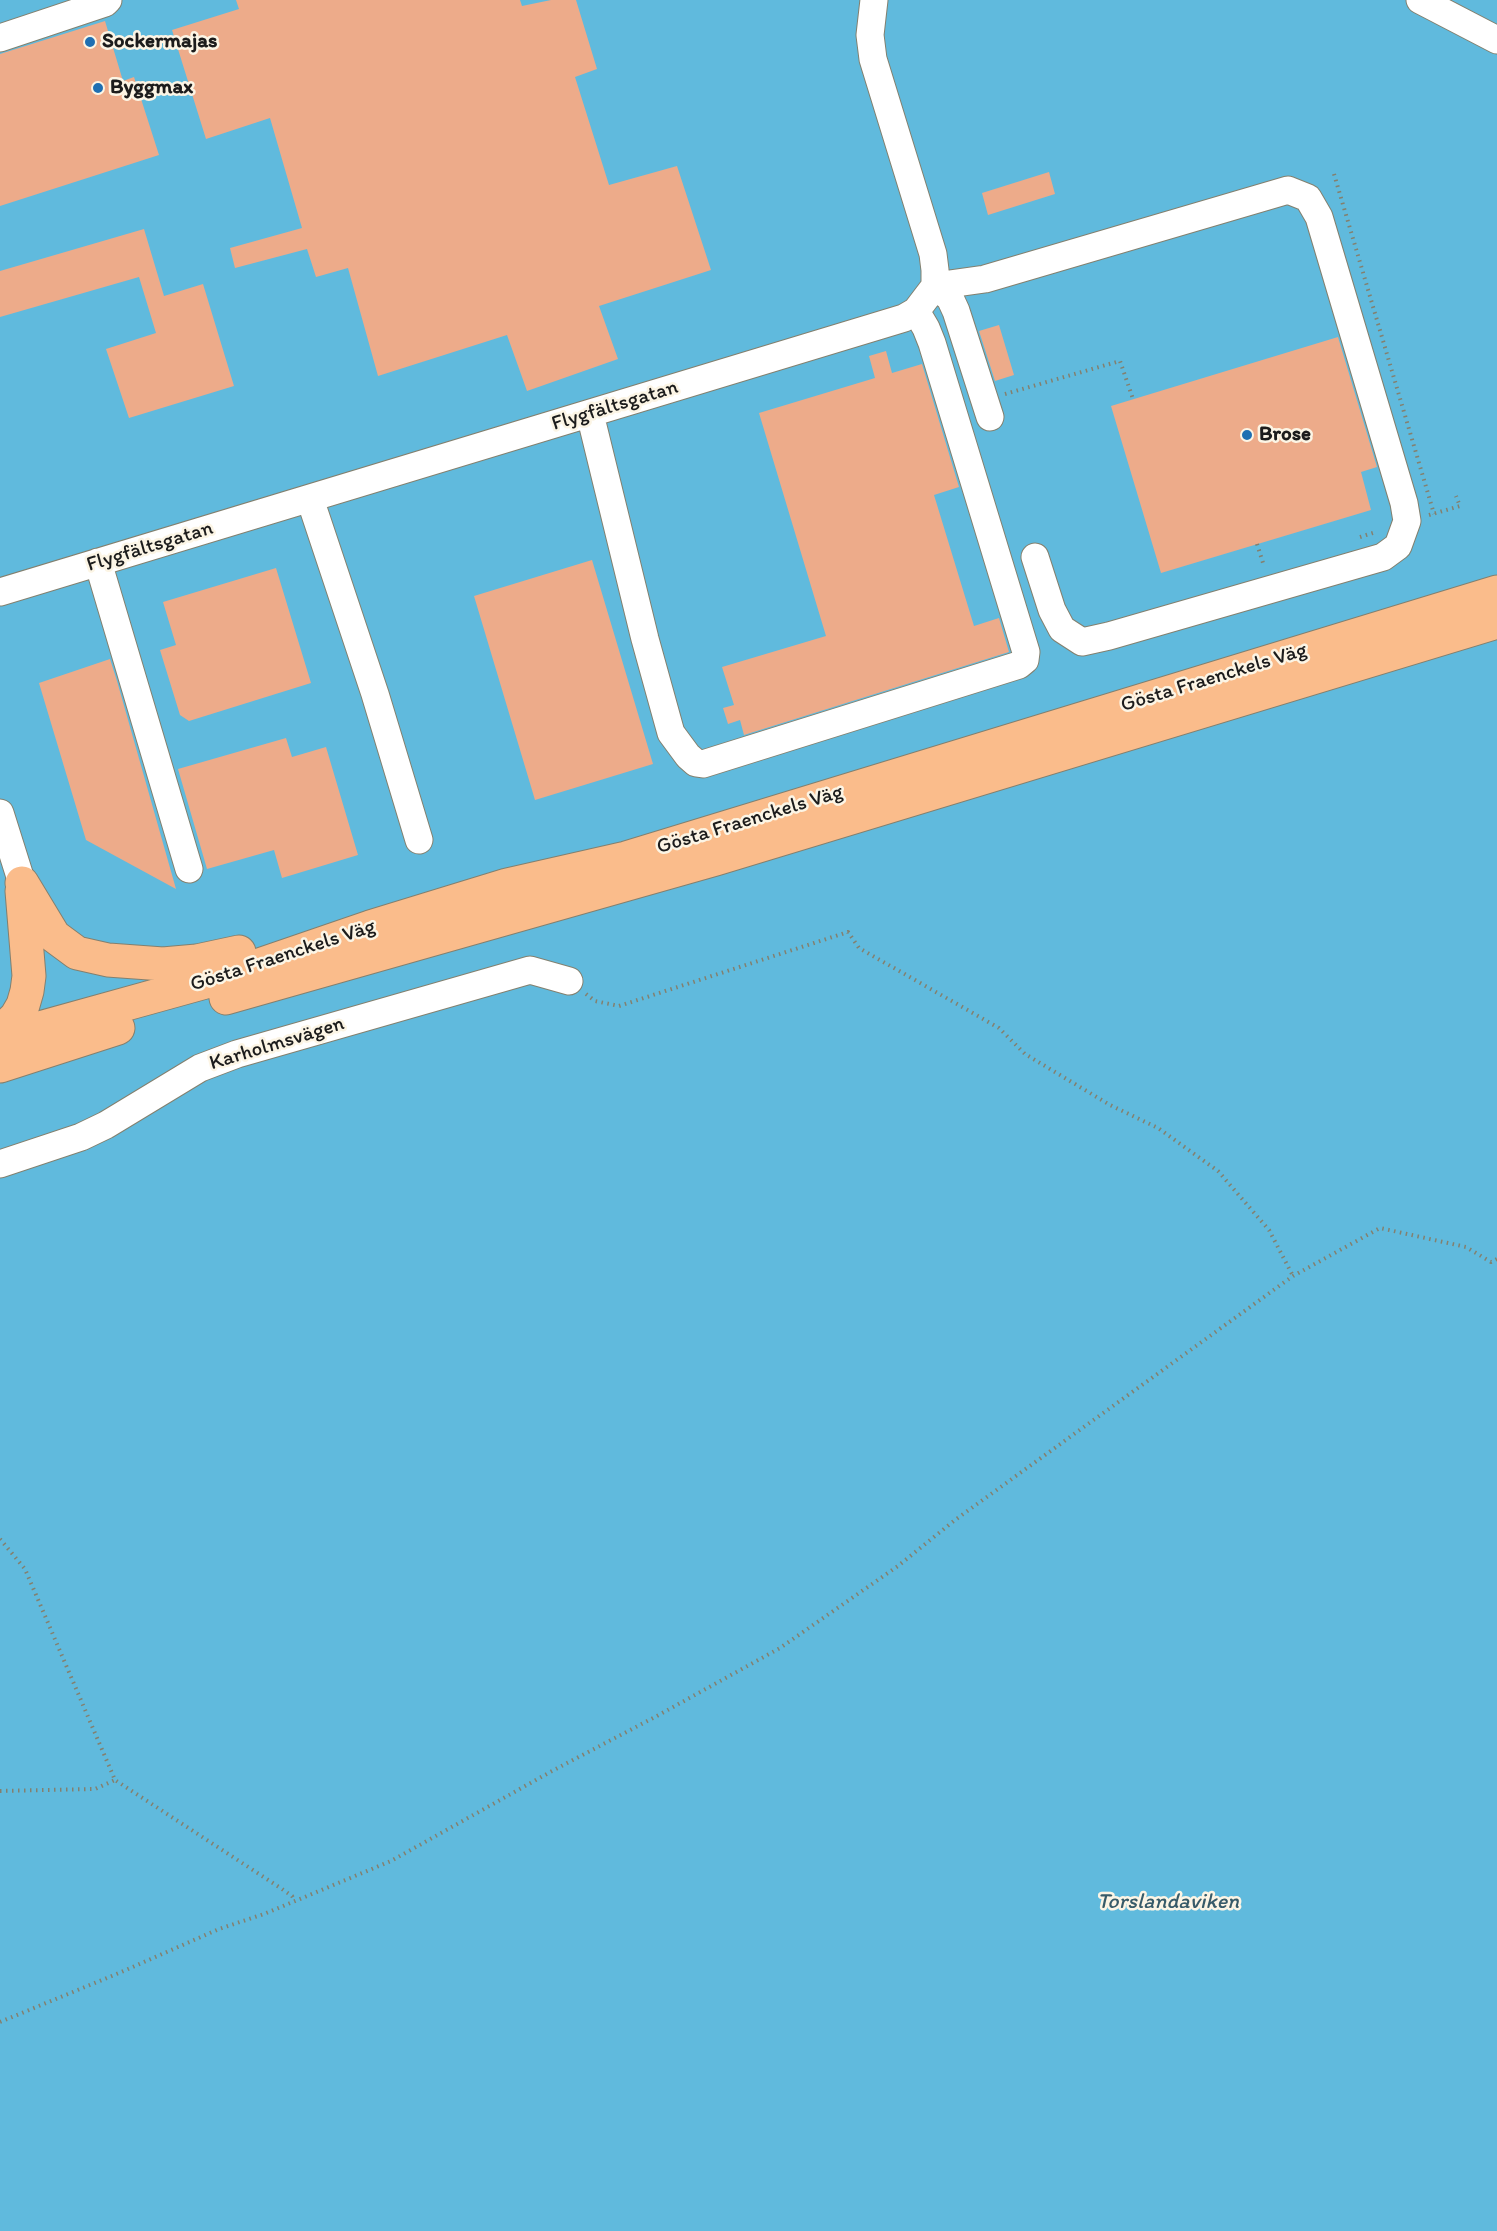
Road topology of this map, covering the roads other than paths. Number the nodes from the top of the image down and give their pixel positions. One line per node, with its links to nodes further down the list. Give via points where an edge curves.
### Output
1 (108, 0): 4 (street)
2 (874, 0): 6 (street, via 870,35 873,59 933,254)
3 (1420, 0): 5 (street)
4 (0, 38)
5 (1497, 40)
6 (935, 286): 7 (street, Flygfältsgatan); 8 (street, via 950,298 956,311); 11 (street, via 985,279 1288,189 1308,198 1319,217 1404,503 1407,521 1398,546 1383,557 1082,642 1062,629)
7 (916, 311): 9 (street, Flygfältsgatan, via 904,318); 9 (street, via 932,343 1026,652 1019,665 696,763 671,733)
8 (987, 408)
9 (590, 414): 10 (street, Flygfältsgatan)
10 (310, 499): 12 (street, Flygfältsgatan); 17 (street)
11 (1035, 557)
12 (98, 562): 13 (street, Flygfältsgatan); 18 (street)
13 (0, 592)
14 (1497, 592): 20 (main road, Gösta Fraenckels Väg, via 626,858 507,885)
15 (1497, 622): 24 (main road, Gösta Fraenckels Väg, via 726,855 139,1022)
16 (0, 813): 19 (street)
17 (419, 840)
18 (189, 869)
19 (21, 883): 20 (main road, via 60,941 77,953 108,960 163,964 197,960 326,929); 22 (main road, via 27,991 16,1017)
20 (370, 927): 23 (main road, Gösta Fraenckels Väg, via 227,976)
21 (569, 981): 25 (street, Karholmsvägen, via 530,970 237,1054 200,1068 81,1137)
22 (0, 1032)
23 (0, 1039)
24 (0, 1066)
25 (0, 1164)

